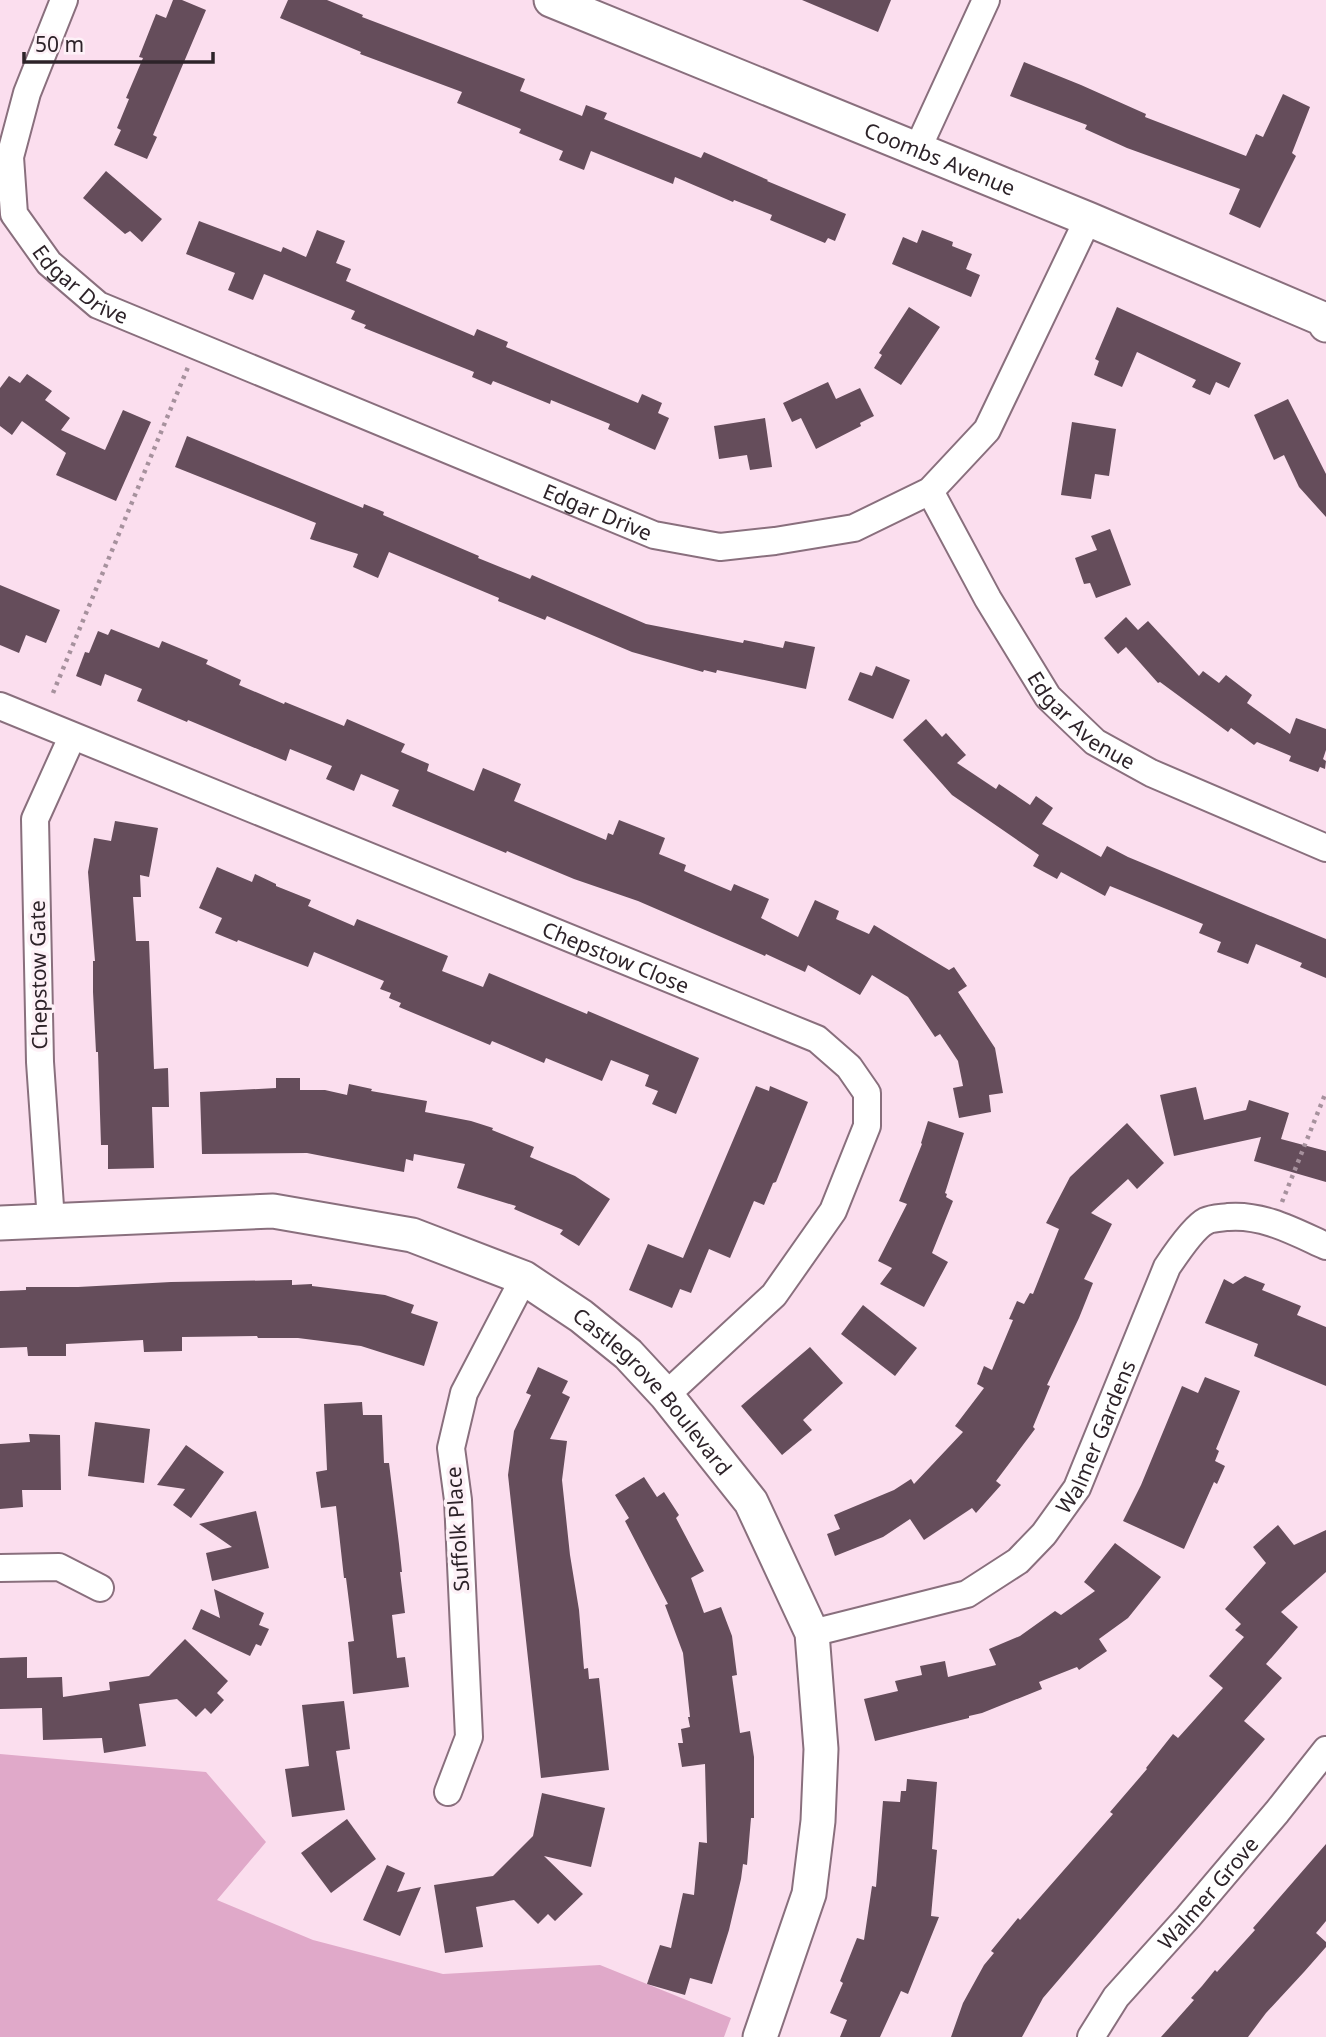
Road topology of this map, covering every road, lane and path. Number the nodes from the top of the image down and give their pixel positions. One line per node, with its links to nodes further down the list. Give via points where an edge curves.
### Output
1 (64, 0): 7 (street, Edgar Drive, via 27,93 10,157 14,214 49,263 98,305)
2 (551, 0): 4 (street, Coombs Avenue)
3 (986, 0): 4 (street)
4 (917, 150): 5 (street, Coombs Avenue)
5 (1088, 219): 6 (street, Coombs Avenue); 8 (street, Edgar Drive, via 987,430)
6 (1325, 318)
7 (197, 346): 8 (street, Edgar Drive, via 654,536 720,547 775,541 854,528); 9 (path)
8 (930, 491): 12 (street, Edgar Avenue, via 1048,697 1095,742 1151,773)
9 (53, 693)
10 (0, 706): 11 (street, Chepstow Close)
11 (72, 737): 14 (street, Chepstow Gate, via 35,819 40,1062); 19 (street, Chepstow Close, via 817,1038 849,1067 867,1093 867,1126 833,1211 774,1295)
12 (1326, 848)
13 (1326, 1092): 15 (path)
14 (51, 1221): 16 (street, Castlegrove Boulevard); 18 (street, Castlegrove Boulevard, via 273,1211 412,1235)
15 (1273, 1222): 17 (street, Walmer Gardens); 22 (street, Walmer Gardens, via 1240,1216 1205,1221 1181,1247 1167,1267 1077,1488 1018,1561 967,1594)
16 (0, 1223)
17 (1326, 1247)
18 (524, 1278): 19 (street, Castlegrove Boulevard, via 628,1354); 24 (street, Suffolk Place, via 464,1393 451,1448 469,1737)
19 (666, 1395): 22 (street, Castlegrove Boulevard, via 751,1502)
20 (0, 1568): 21 (street, via 59,1567)
21 (100, 1588)
22 (812, 1633): 25 (street, Castlegrove Boulevard, via 821,1749 811,1882)
23 (1326, 1750): 26 (street, Walmer Grove, via 1116,1997)
24 (448, 1792)
25 (760, 2037)
26 (1091, 2037)

